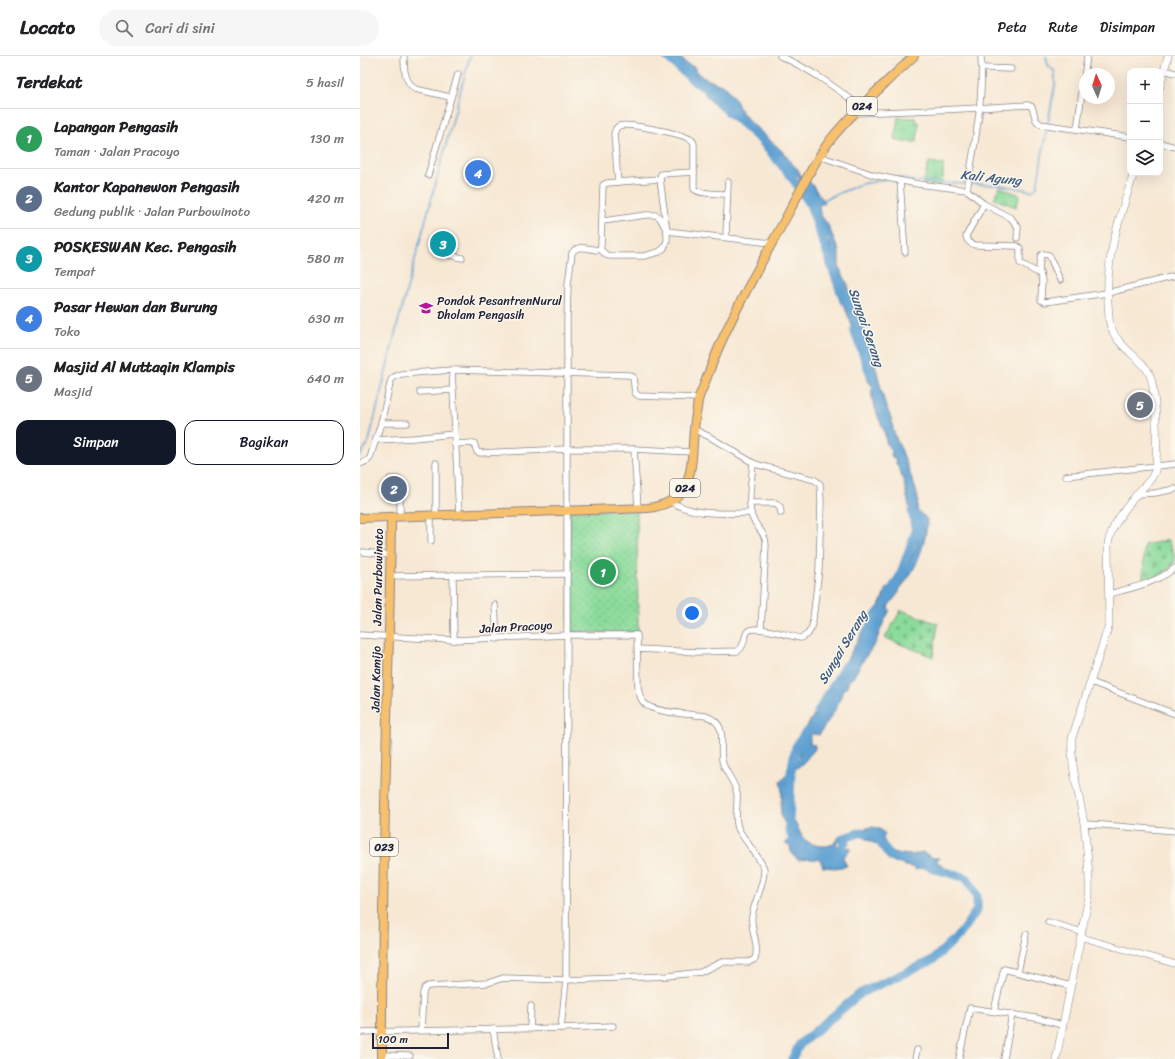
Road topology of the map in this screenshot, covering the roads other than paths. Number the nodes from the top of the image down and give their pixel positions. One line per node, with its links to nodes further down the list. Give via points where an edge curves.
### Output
1 (404, 56): 13 (street, via 405,75 411,86)
2 (780, 56): 15 (street, via 797,63 831,84)
3 (914, 56): 15 (main road, 024)
4 (981, 56): 7 (street)
5 (1088, 56): 16 (street)
6 (1168, 56): 9 (street)
7 (982, 68): 8 (street); 14 (street)
8 (1011, 69)
9 (1164, 70): 10 (street); 12 (street)
10 (1175, 73)
11 (458, 74): 13 (street)
12 (1163, 74)
13 (450, 97): 22 (street)
14 (979, 108): 15 (street); 16 (street, via 1028,105 1034,110 1037,122); 28 (street)
15 (858, 110): 20 (main road, 024, via 831,139)
16 (1077, 129): 17 (street)
17 (1127, 137)
18 (1163, 144): 19 (street)
19 (1175, 147)
20 (818, 158): 25 (street); 35 (main road, 024)
21 (694, 172): 24 (street, via 661,174); 26 (street, via 694,144 690,138 629,124 619,125 614,134); 29 (street, via 696,191)
22 (428, 175)
23 (1133, 176): 43 (street, via 1111,250)
24 (660, 179): 26 (street); 32 (street)
25 (899, 180): 28 (street); 38 (street)
26 (618, 182): 31 (street, via 603,185)
27 (728, 182): 29 (street)
28 (967, 189): 30 (street)
29 (727, 194): 33 (street)
30 (984, 204): 34 (street, via 1011,218 1018,228); 40 (street, via 968,231 967,240 975,245 1018,246 1020,263)
31 (603, 221): 32 (street, via 656,215); 36 (street)
32 (667, 231): 33 (street); 36 (street, Jalan Pracoyo, via 664,248 656,254 610,256)
33 (726, 237): 35 (street)
34 (1017, 238)
35 (772, 244): 48 (main road, 024, via 719,346)
36 (600, 249): 45 (street, Jalan Pracoyo, via 578,248 572,253 568,284)
37 (434, 251): 39 (street)
38 (904, 252)
39 (462, 258)
40 (1040, 274): 42 (street, via 1041,255 1049,255); 43 (street, via 1042,302)
41 (1175, 276): 43 (street)
42 (1060, 280)
43 (1107, 292): 62 (street, via 1111,328 1120,343 1148,372 1151,380)
44 (452, 370): 45 (street); 46 (street); 49 (street, via 401,374 394,377)
45 (567, 373): 48 (street, via 629,375 633,377 635,393 638,396); 55 (street, Jalan Pracoyo)
46 (452, 390): 47 (street); 52 (street)
47 (420, 392)
48 (698, 398): 51 (main road, 024)
49 (381, 423): 50 (street); 53 (street)
50 (407, 424)
51 (693, 429): 57 (main road, 024); 59 (street)
52 (454, 434): 53 (street); 54 (street)
53 (376, 440): 60 (street, via 370,458)
54 (454, 444): 55 (street, via 474,443 478,453); 73 (street)
55 (566, 449): 56 (street); 70 (street, Jalan Pracoyo)
56 (634, 449): 57 (street); 69 (street)
57 (692, 452): 67 (main road, 024, via 687,483 681,494)
58 (436, 463): 74 (street)
59 (754, 463): 68 (street); 87 (street, via 815,480 820,484 821,491 819,569 812,627 808,634 801,638)
60 (360, 464)
61 (1175, 464): 62 (street)
62 (1156, 466): 63 (street); 66 (street, via 1152,479)
63 (1066, 476)
64 (390, 479): 75 (street, via 400,481)
65 (1175, 489): 66 (street)
66 (1137, 494): 85 (street, via 1110,534)
67 (671, 502): 69 (main road, 024); 71 (street, via 691,511)
68 (750, 503): 71 (street); 72 (street, via 776,503)
69 (638, 508): 70 (main road, 024)
70 (567, 511): 73 (main road, 024); 82 (street, Jalan Pracoyo)
71 (751, 513): 87 (street, via 766,541)
72 (781, 513)
73 (458, 514): 74 (main road, 024)
74 (434, 516): 75 (main road, 024); 78 (street)
75 (400, 517): 77 (main road, 024)
76 (360, 518): 77 (main road)
77 (391, 518): 80 (main road, Jalan Purbowinoto / 023)
78 (431, 542)
79 (363, 552): 80 (street)
80 (390, 555): 84 (main road, Jalan Purbowinoto / 023)
81 (1175, 568): 85 (street, via 1161,578)
82 (567, 574): 83 (street); 89 (street, Jalan Pracoyo)
83 (453, 575): 84 (street); 92 (street)
84 (390, 576): 90 (main road, Jalan Purbowinoto / 023)
85 (1109, 594): 94 (street, via 1109,625)
86 (495, 605): 91 (street)
87 (761, 629): 93 (street, via 748,631 738,651)
88 (360, 635): 90 (street, Jalan Pracoyo)
89 (567, 635): 91 (street, Jalan Pracoyo); 93 (street, via 637,635); 103 (street)
90 (389, 636): 92 (street, Jalan Pracoyo); 115 (main road, Jalan Kamijo / 023)
91 (497, 639): 92 (street, Jalan Pracoyo)
92 (454, 640)
93 (638, 649): 103 (street, via 638,688 644,704 664,711 706,716 713,719 722,732 722,758 737,794 738,827 764,868 752,916 756,955 753,961 722,962 701,972)
94 (1091, 682): 95 (street); 96 (street, via 1072,738 1071,751)
95 (1175, 714)
96 (1084, 824): 97 (street); 100 (street, via 1089,883)
97 (1175, 831)
98 (1048, 922): 100 (street)
99 (1026, 934): 102 (street)
100 (1081, 935): 101 (street); 104 (street)
101 (1175, 964)
102 (1018, 972): 104 (street); 106 (street, via 1004,969)
103 (566, 980): 110 (street); 113 (street, via 503,978 488,983 428,986 423,993)
104 (1070, 986): 108 (street)
105 (531, 1006): 112 (street)
106 (994, 1011): 107 (street); 121 (street, via 970,1008)
107 (1012, 1014): 108 (street); 122 (street)
108 (1062, 1025): 123 (street)
109 (613, 1026): 110 (street)
110 (561, 1028): 112 (street)
111 (493, 1029): 112 (street); 113 (street); 119 (street)
112 (530, 1029)
113 (421, 1031): 115 (street)
114 (360, 1032): 115 (street)
115 (382, 1032): 118 (main road, Jalan Kamijo / 023)
116 (918, 1050): 120 (street)
117 (410, 1056): 118 (street)
118 (382, 1057)
119 (498, 1059)
120 (915, 1059)
121 (959, 1059)
122 (1004, 1059)
123 (1056, 1059)

